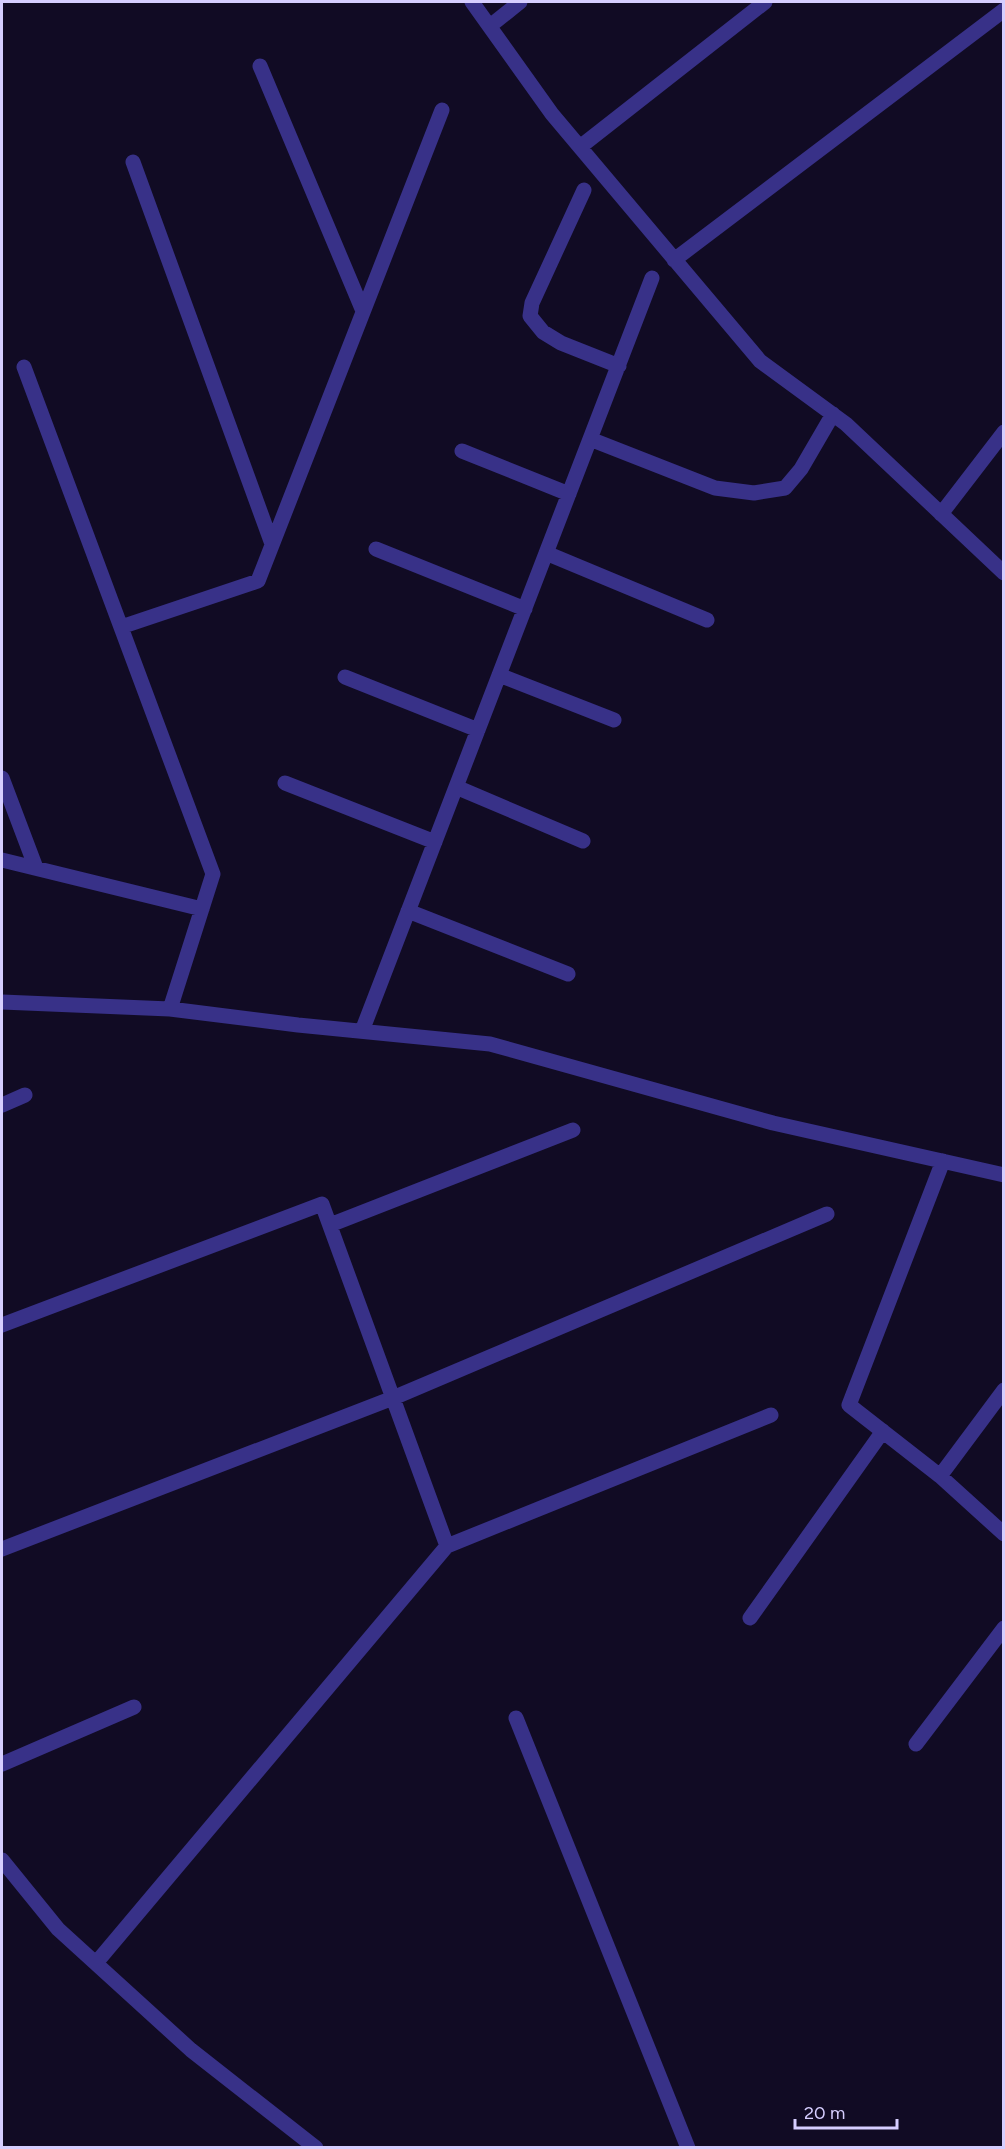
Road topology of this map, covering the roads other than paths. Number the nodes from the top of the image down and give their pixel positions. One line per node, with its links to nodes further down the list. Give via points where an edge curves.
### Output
1 (472, 2): 5 (street)
2 (520, 2): 5 (street)
3 (765, 2): 8 (street)
4 (1004, 10): 11 (street)
5 (490, 26): 8 (street)
6 (260, 66): 13 (street)
7 (442, 110): 13 (street)
8 (580, 147): 11 (street)
9 (133, 162): 22 (street)
10 (584, 190): 14 (street, via 532,303 530,316 552,338)
11 (674, 260): 16 (street, via 760,361)
12 (652, 278): 14 (street)
13 (363, 311): 22 (street)
14 (619, 366): 18 (street)
15 (24, 367): 28 (street)
16 (833, 414): 18 (street, via 801,469 785,488 754,493 716,488); 21 (street)
17 (1004, 432): 21 (street)
18 (590, 439): 20 (street)
19 (462, 451): 20 (street)
20 (569, 494): 24 (street)
21 (941, 513): 25 (street)
22 (272, 544): 28 (street, via 258,581)
23 (376, 549): 26 (street)
24 (546, 553): 26 (street); 27 (street)
25 (1004, 573)
26 (525, 609): 29 (street)
27 (708, 620)
28 (121, 627): 40 (street, via 213,874)
29 (499, 675): 31 (street); 32 (street)
30 (345, 677): 32 (street)
31 (614, 720)
32 (478, 730): 35 (street)
33 (2, 778): 39 (street)
34 (285, 783): 37 (street)
35 (456, 787): 36 (street); 37 (street)
36 (583, 841)
37 (435, 842): 41 (street)
38 (2, 860): 39 (street)
39 (36, 868): 40 (street)
40 (202, 909): 44 (street)
41 (408, 911): 42 (street); 45 (street)
42 (567, 974)
43 (2, 1002): 44 (street)
44 (170, 1009): 45 (street)
45 (362, 1031): 49 (street, via 490,1044 773,1123)
46 (25, 1095): 47 (street)
47 (2, 1105)
48 (573, 1130): 52 (street)
49 (943, 1161): 50 (street); 57 (street, via 849,1405)
50 (1004, 1175)
51 (827, 1214): 55 (street)
52 (330, 1225): 53 (street, via 322,1204); 55 (street)
53 (2, 1325)
54 (1004, 1390): 58 (street)
55 (393, 1398): 60 (street); 61 (street)
56 (771, 1415): 60 (street)
57 (884, 1431): 58 (street); 62 (street)
58 (940, 1476): 59 (street)
59 (1004, 1534)
60 (447, 1546): 69 (street)
61 (2, 1549)
62 (750, 1618)
63 (1004, 1628): 66 (street)
64 (134, 1707): 67 (street)
65 (516, 1718): 71 (street)
66 (916, 1744)
67 (2, 1764)
68 (2, 1860): 69 (street, via 58,1929)
69 (96, 1963): 70 (street, via 191,2050)
70 (316, 2148)
71 (688, 2148)

